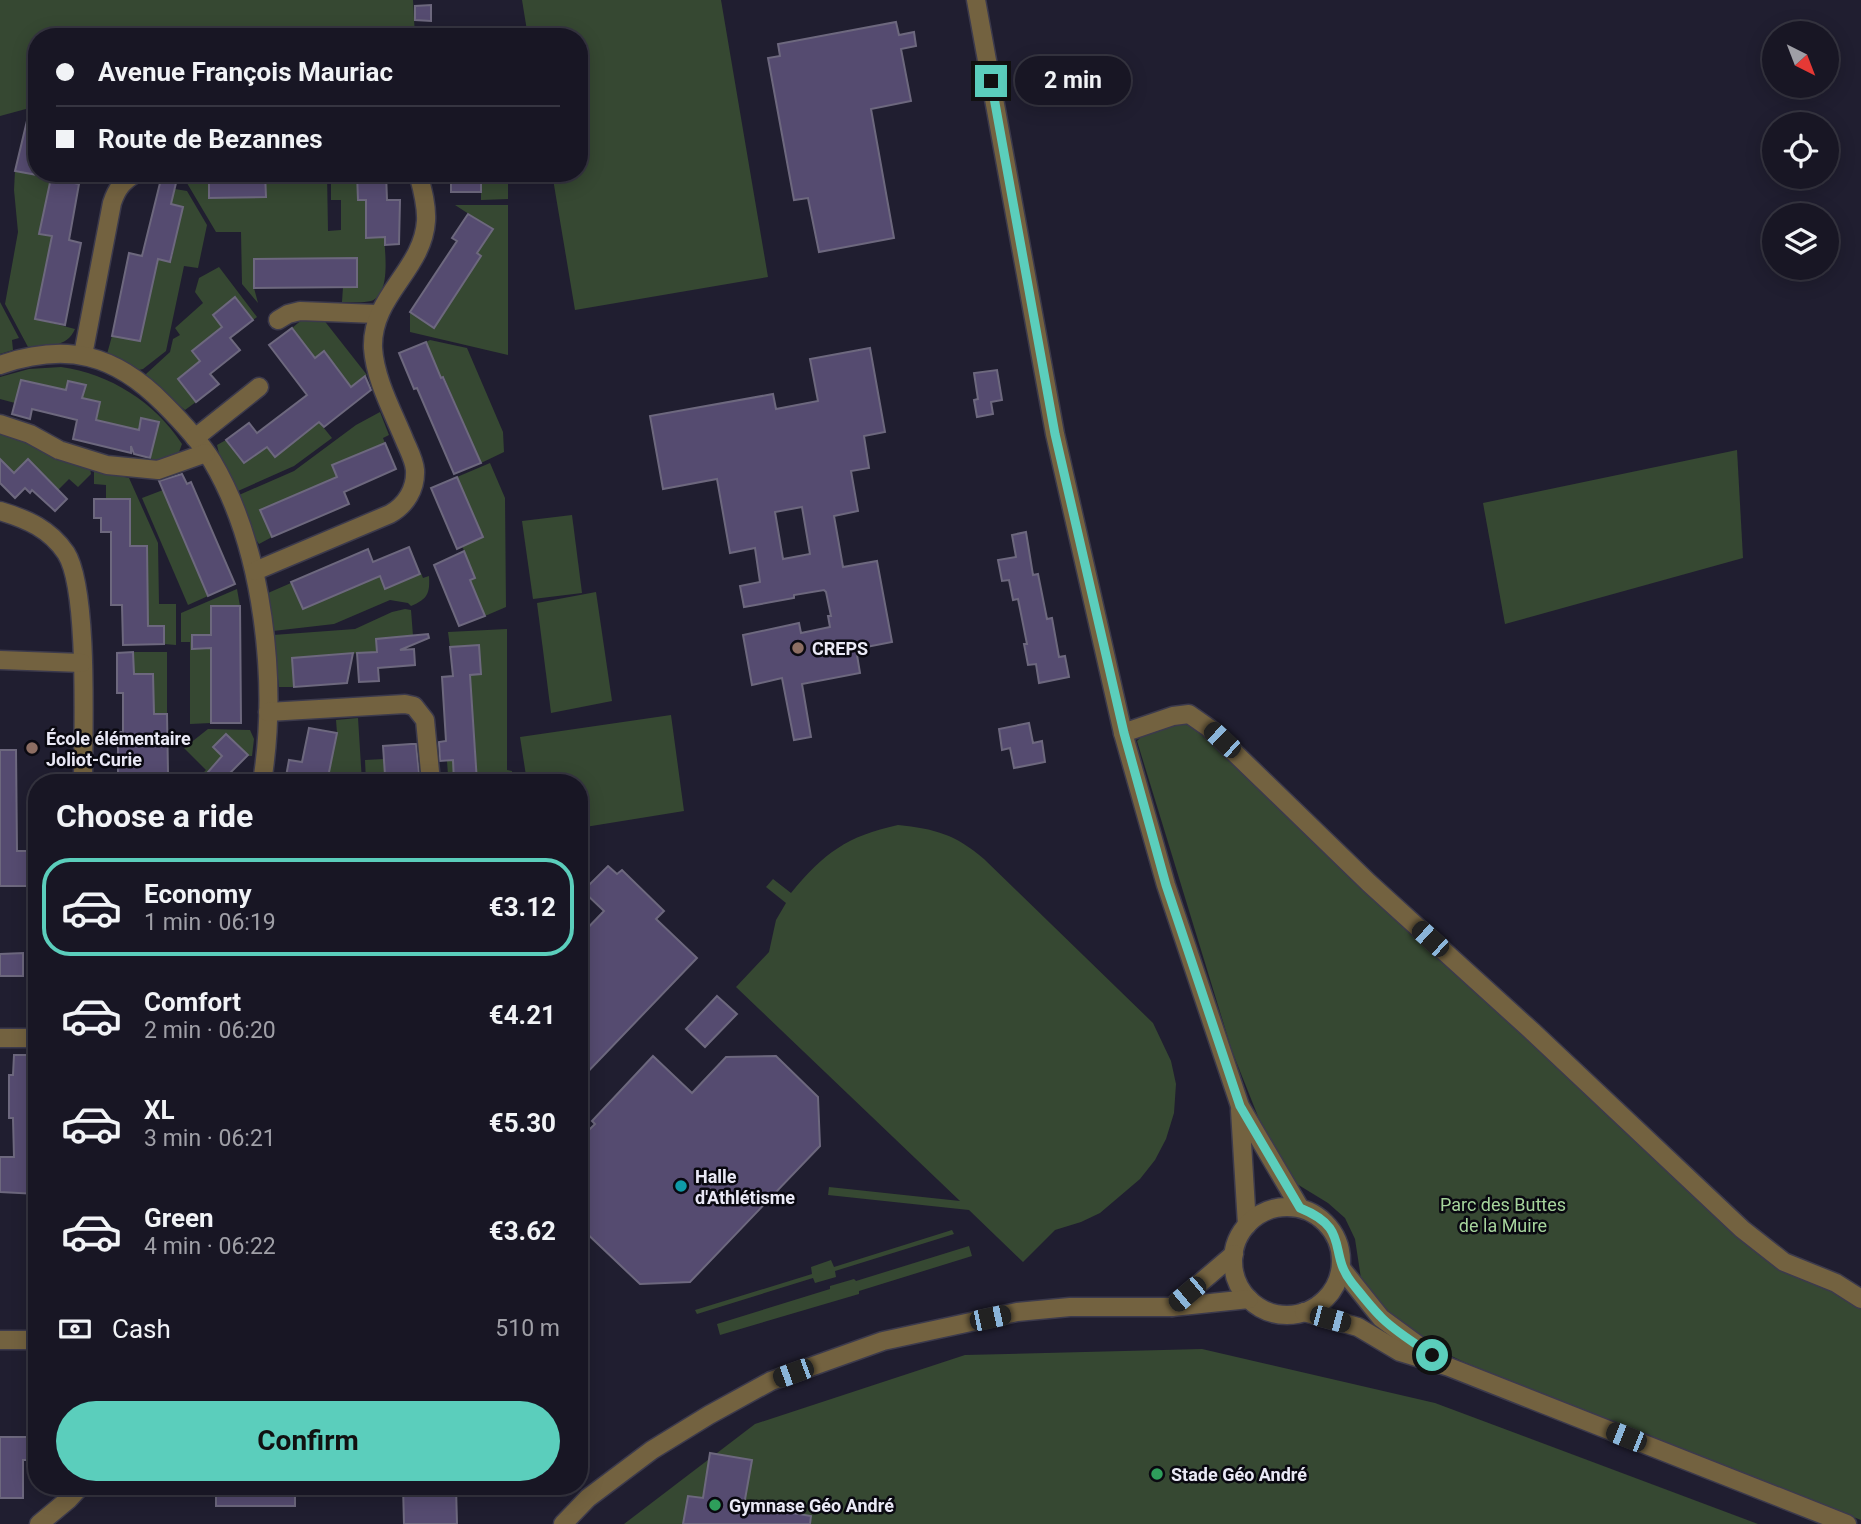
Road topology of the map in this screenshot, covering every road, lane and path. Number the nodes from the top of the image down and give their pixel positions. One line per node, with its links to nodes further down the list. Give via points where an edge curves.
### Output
1 (976, 0): 16 (street, via 1055,434)
2 (123, 182): 6 (street, via 112,203)
3 (420, 182): 4 (street, via 426,220 422,241)
4 (377, 314): 5 (street, via 300,311); 12 (street, via 374,361 413,460 411,491 400,509)
5 (278, 320)
6 (83, 355): 7 (street, via 38,355); 10 (street, via 139,381)
7 (0, 365)
8 (259, 387): 10 (street)
9 (0, 424): 10 (street, via 107,465 158,470)
10 (201, 445): 12 (street, via 228,492)
11 (0, 511): 14 (street, via 47,531 68,555 78,589)
12 (255, 572): 15 (street)
13 (0, 660): 14 (street)
14 (82, 663): 17 (street)
15 (268, 712): 18 (street); 19 (street, via 414,706 425,720)
16 (1124, 733): 22 (street, via 1166,885); 28 (street, via 1189,714 1209,728 1742,1229 1784,1262 1836,1283)
17 (83, 774)
18 (263, 774)
19 (430, 774)
20 (0, 1038): 21 (street)
21 (28, 1038)
22 (1240, 1106): 23 (street); 24 (street)
23 (1300, 1208): 24 (street, via 1266,1211); 26 (street, via 1315,1214 1336,1237)
24 (1247, 1225): 25 (street)
25 (1234, 1254): 27 (street, via 1234,1270); 29 (street)
26 (1341, 1268): 30 (street, via 1328,1295); 33 (street, via 1381,1318)
27 (1249, 1299): 29 (street); 30 (street, via 1274,1313)
28 (1861, 1299)
29 (1172, 1307): 36 (street, via 1017,1312 883,1341 783,1376 652,1450 588,1498)
30 (1304, 1312): 33 (street, via 1358,1327 1400,1352)
31 (0, 1340): 32 (street)
32 (28, 1340)
33 (1449, 1367): 37 (street)
34 (73, 1495): 35 (street)
35 (39, 1524)
36 (563, 1524)
37 (1847, 1524)

